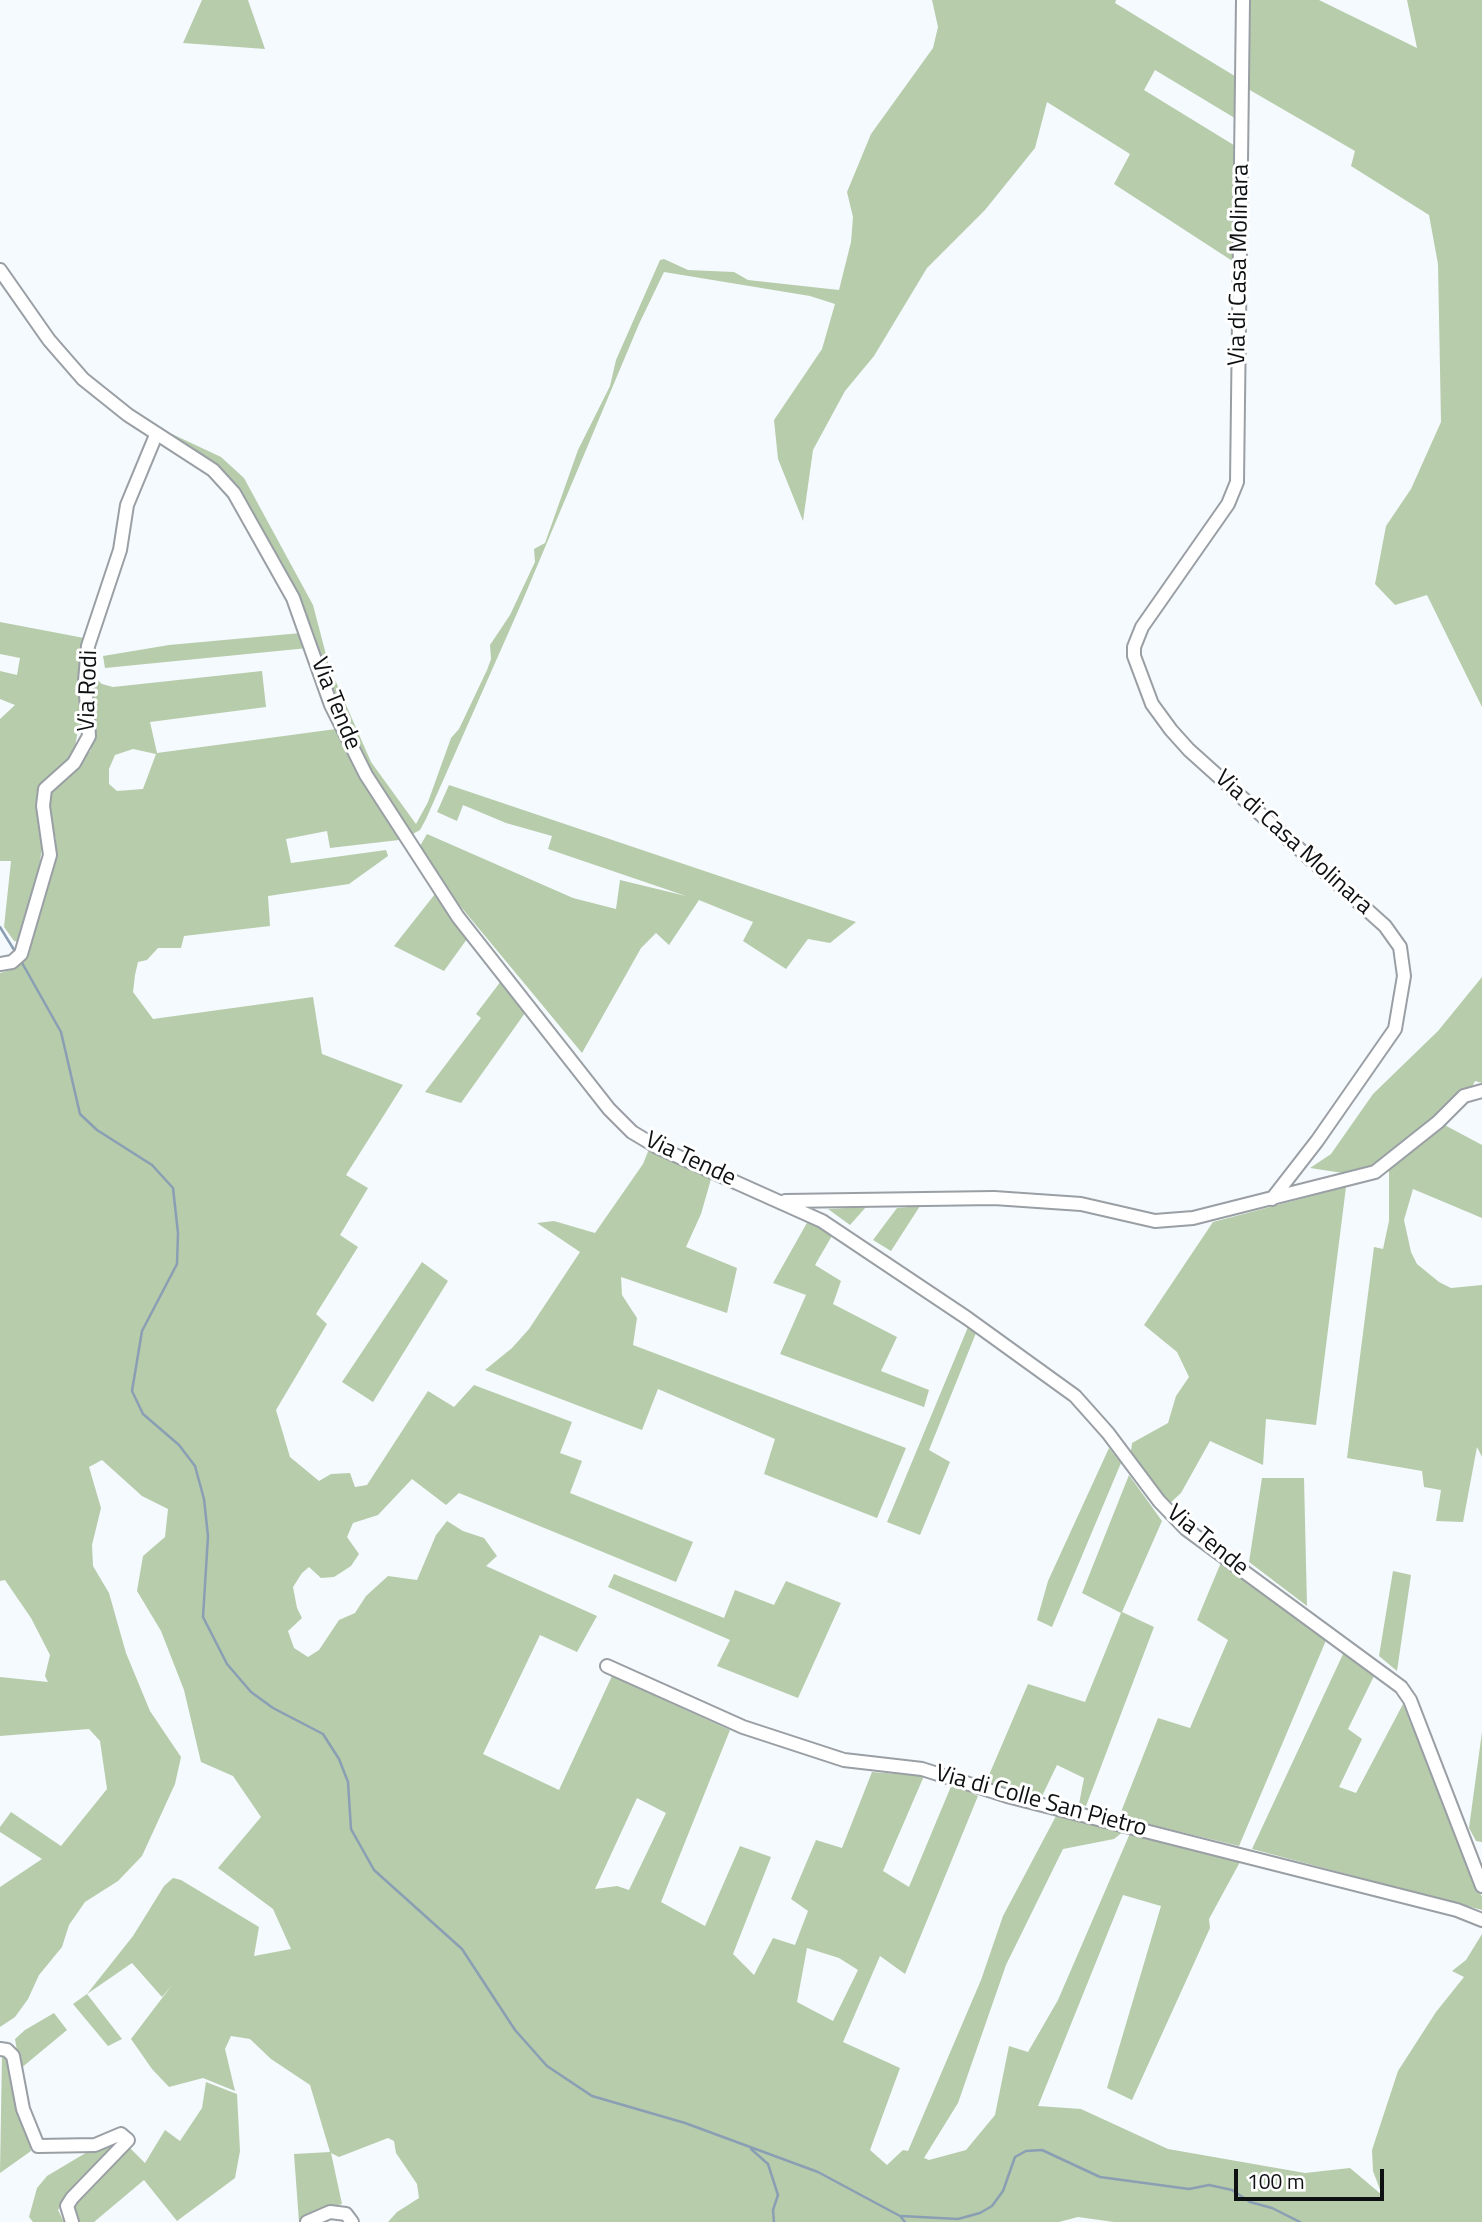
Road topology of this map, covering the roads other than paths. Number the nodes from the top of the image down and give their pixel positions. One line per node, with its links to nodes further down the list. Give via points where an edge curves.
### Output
1 (1243, 0): 8 (street, Via di Casa Molinara, via 1237,482 1228,504 1142,627 1134,656 1152,704 1171,730 1385,926 1400,947 1404,976 1395,1029)
2 (0, 270): 4 (street, Via Tende)
3 (0, 284): 4 (street)
4 (22, 302): 5 (street, Via Tende, via 83,379)
5 (156, 435): 6 (street, Via Rodi, via 127,505 120,550 89,646 85,681 89,736 74,763 48,785 43,796 50,855 19,957); 9 (street, Via Tende, via 213,470 241,502 293,598 336,716 372,785 458,917 609,1110 657,1147)
6 (0, 964)
7 (1482, 1091): 8 (street, via 1464,1096 1375,1172)
8 (1272, 1199): 9 (street, via 1205,1216 1155,1221 1081,1204 994,1198)
9 (783, 1201): 11 (street, Via Tende, via 833,1228 1075,1396 1185,1528 1393,1678 1410,1700)
10 (607, 1667): 12 (street, Via di Colle San Pietro, via 743,1727 844,1760 922,1769 1007,1796)
11 (1482, 1885)
12 (1482, 1920)
13 (0, 2049): 14 (street, via 13,2056 23,2109 38,2146 95,2145 121,2134 128,2140 72,2198 67,2206)
14 (72, 2222)
15 (307, 2222): 16 (street, via 330,2212 346,2214)
16 (352, 2222)

